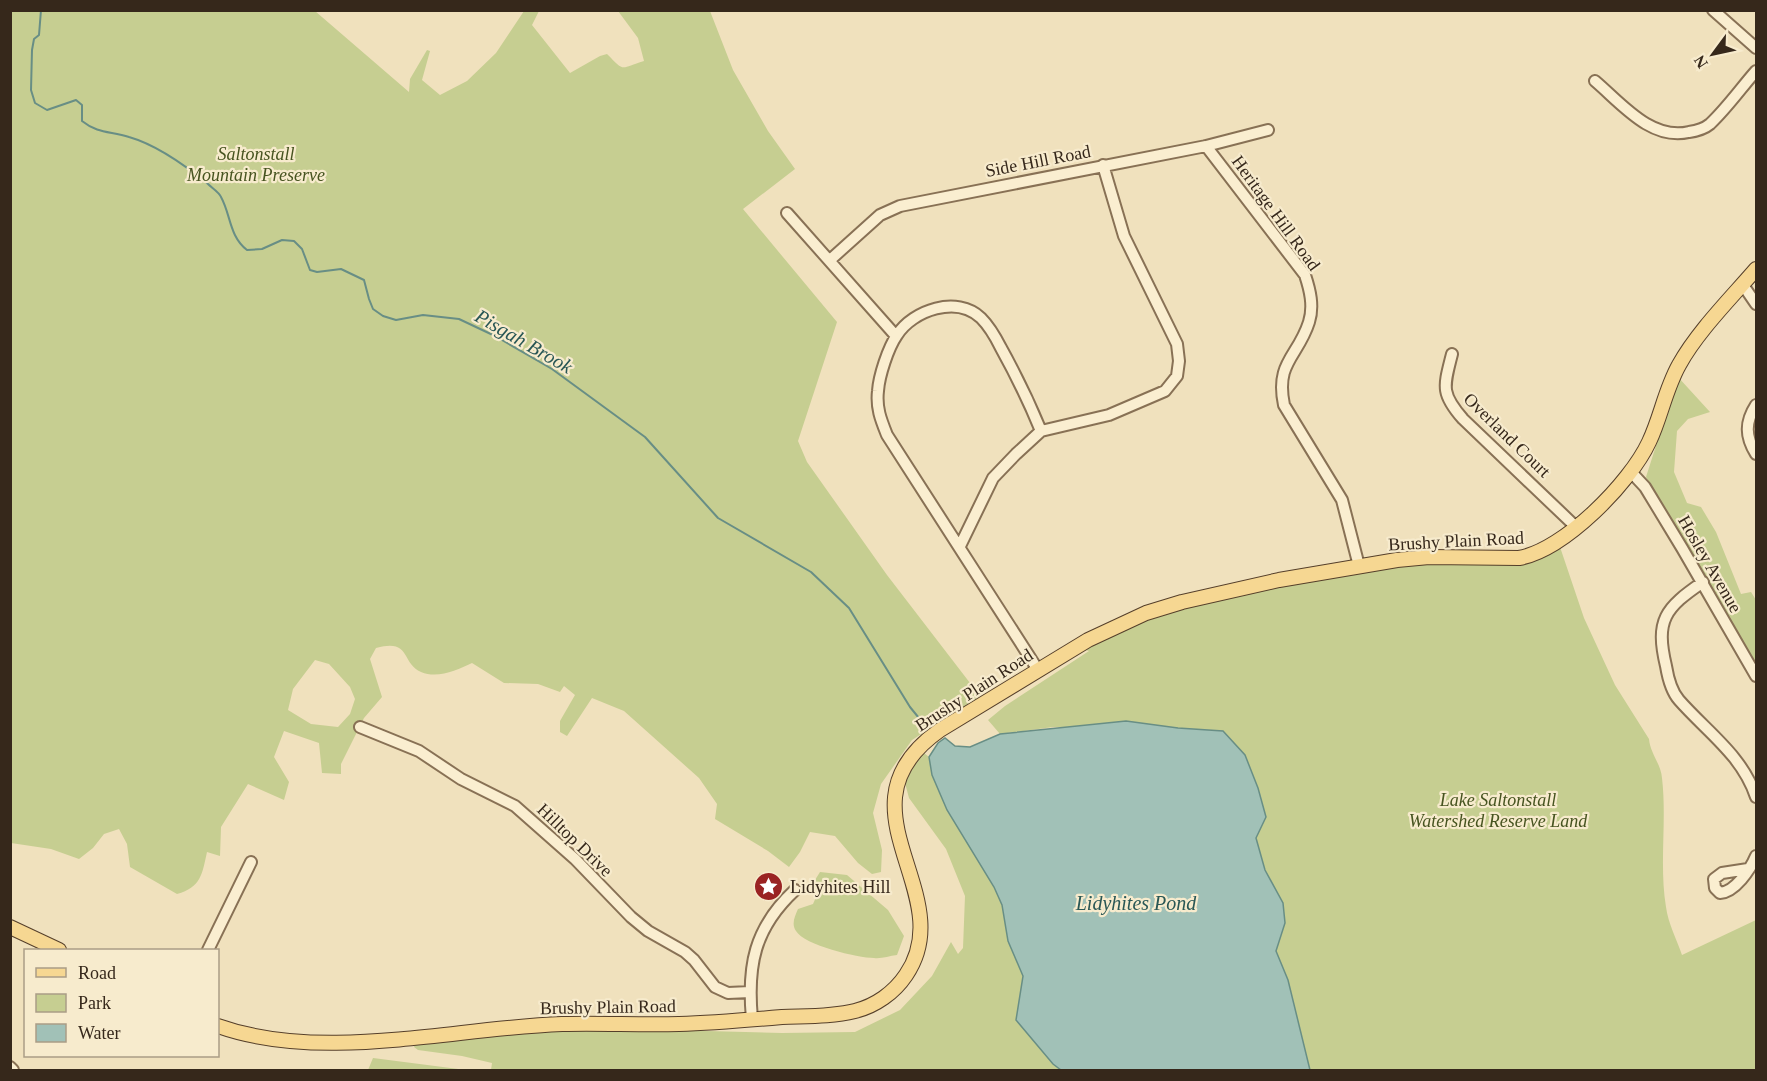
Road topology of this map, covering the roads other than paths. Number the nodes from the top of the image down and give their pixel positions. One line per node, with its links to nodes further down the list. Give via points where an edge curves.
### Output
1 (1713, 10): 2 (street)
2 (1756, 48)
3 (1756, 71): 4 (street, via 1708,125 1677,135 1647,124)
4 (1594, 81)
5 (1268, 130): 6 (street, Side Hill Road)
6 (1206, 146): 7 (street, Side Hill Road); 21 (street, Heritage Hill Road, via 1305,275 1311,295 1310,321 1283,371 1281,390 1284,405 1342,500)
7 (1103, 165): 9 (street, Side Hill Road, via 900,206 880,215); 16 (street, via 1124,236 1177,344 1178,376 1165,391 1109,415)
8 (787, 213): 9 (street)
9 (830, 260): 13 (street)
10 (1756, 269): 11 (main road, Brushy Plain Road)
11 (1743, 285): 12 (street); 18 (main road, Brushy Plain Road, via 1679,365 1650,441)
12 (1756, 304)
13 (896, 336): 16 (street, via 924,313 947,305 980,317 1023,387); 20 (street, via 883,369 878,410 887,435)
14 (1452, 354): 19 (street, Overland Court, via 1445,391 1450,404)
15 (1756, 405): 17 (street, via 1748,430)
16 (1041, 431): 20 (street, via 993,478)
17 (1756, 454)
18 (1630, 472): 19 (main road, Brushy Plain Road, via 1612,495); 22 (street, Hosley Avenue, via 1645,487)
19 (1576, 526): 21 (main road, Brushy Plain Road, via 1550,547 1519,558 1429,557)
20 (960, 546): 23 (street)
21 (1359, 566): 23 (main road, Brushy Plain Road, via 1200,597 1150,611 1088,640)
22 (1703, 582): 24 (street, Hosley Avenue); 26 (street, via 1672,607 1665,619 1660,635 1668,676 1678,699 1748,774)
23 (1038, 670): 35 (main road, Brushy Plain Road, via 929,738 900,775 894,816 921,918 919,943 906,975 885,997 853,1012)
24 (1756, 676)
25 (360, 727): 34 (street, Hilltop Drive, via 418,751 515,806 575,859 631,917 685,952 715,987 728,993)
26 (1756, 797)
27 (1756, 856): 29 (street)
28 (251, 862): 33 (street)
29 (1748, 869)
30 (795, 890): 34 (street, via 772,915 759,937)
31 (10, 927): 32 (main road)
32 (55, 949)
33 (209, 949)
34 (750, 992): 35 (street)
35 (752, 1019): 36 (main road, Brushy Plain Road, via 680,1024 564,1024 343,1043 265,1037)
36 (219, 1026)
37 (10, 1066): 38 (street)
38 (13, 1071)

